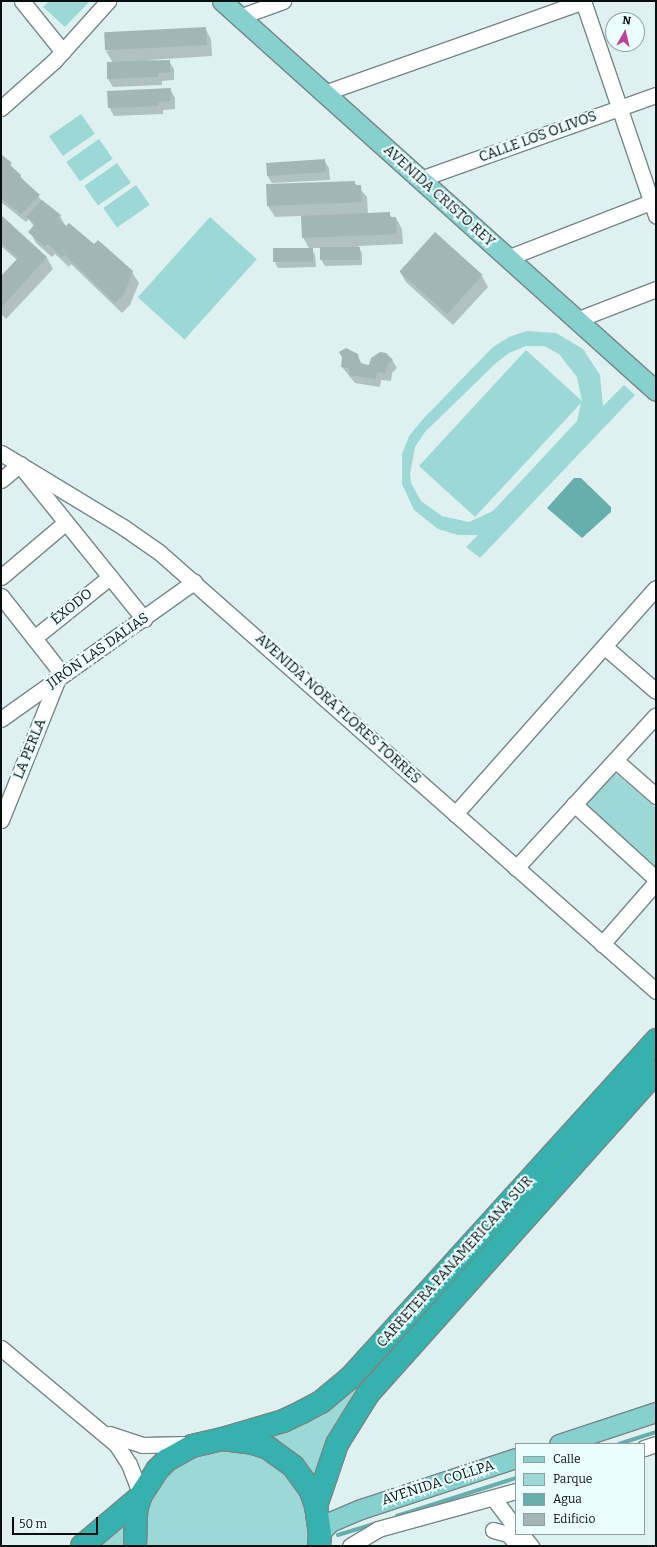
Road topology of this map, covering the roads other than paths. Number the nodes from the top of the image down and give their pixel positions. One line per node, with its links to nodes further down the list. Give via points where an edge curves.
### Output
1 (22, 1): 7 (street)
2 (108, 1): 7 (street)
3 (222, 1): 6 (main road, AVENIDA CRISTO REY)
4 (282, 1): 6 (street)
5 (583, 1): 8 (street); 11 (street)
6 (239, 17): 8 (main road, AVENIDA CRISTO REY)
7 (63, 52): 10 (street)
8 (324, 93): 12 (main road, AVENIDA CRISTO REY)
9 (656, 95): 11 (street, CALLE LOS OLIVOS)
10 (1, 108)
11 (619, 108): 12 (street, CALLE LOS OLIVOS); 13 (street)
12 (420, 179): 15 (main road, AVENIDA CRISTO REY)
13 (654, 200): 14 (street); 15 (street)
14 (656, 216)
15 (507, 258): 17 (main road, AVENIDA CRISTO REY)
16 (656, 289): 17 (street)
17 (576, 320): 18 (main road, AVENIDA CRISTO REY)
18 (656, 391)
19 (1, 453): 20 (street, AVENIDA NORA FLORES TORRES)
20 (20, 464): 21 (street); 22 (street); 25 (street, AVENIDA NORA FLORES TORRES, via 123,527 159,552)
21 (1, 480)
22 (65, 524): 23 (street); 24 (street)
23 (1, 577)
24 (110, 577): 28 (street); 29 (street, ÉXODO)
25 (194, 582): 28 (street, JIRÓN LAS DALIAS); 40 (street, AVENIDA NORA FLORES TORRES)
26 (656, 588): 30 (street)
27 (1, 596): 29 (street)
28 (144, 619): 31 (street, JIRÓN LAS DALIAS)
29 (34, 638): 31 (street)
30 (609, 643): 32 (street); 33 (street); 40 (street)
31 (60, 676): 34 (street, JIRÓN LAS DALIAS); 39 (street, LA PERLA)
32 (656, 678)
33 (656, 691)
34 (3, 714)
35 (656, 715): 36 (street)
36 (615, 760): 37 (street); 38 (street)
37 (656, 796)
38 (574, 804): 42 (street); 43 (street)
39 (4, 805): 41 (street, LA PERLA)
40 (456, 814): 42 (street, AVENIDA NORA FLORES TORRES)
41 (1, 820)
42 (516, 868): 45 (street, AVENIDA NORA FLORES TORRES)
43 (656, 878)
44 (656, 882): 45 (street)
45 (602, 944): 46 (street, AVENIDA NORA FLORES TORRES)
46 (656, 991)
47 (656, 1040): 48 (highway, CARRETERA PANAMERICANA SUR)
48 (629, 1070): 49 (highway); 53 (highway, CARRETERA PANAMERICANA SUR, via 345,1382 302,1412 283,1421)
49 (650, 1078): 61 (highway, CARRETERA PANAMERICANA SUR, via 368,1394 337,1444)
50 (1, 1348): 52 (street)
51 (656, 1412): 54 (main road)
52 (98, 1428): 53 (street, via 142,1445 175,1446); 59 (street, via 123,1454)
53 (214, 1440): 59 (highway, CARRETERA PANAMERICANA SUR, via 192,1446 167,1460 148,1482); 61 (highway, via 253,1443 281,1456 303,1478)
54 (562, 1443)
55 (656, 1444): 56 (street)
56 (645, 1448)
57 (515, 1458): 62 (main road, AVENIDA COLLPA)
58 (515, 1491): 60 (street)
59 (141, 1496): 67 (highway); 68 (highway, via 134,1524)
60 (494, 1499): 63 (street); 69 (street, via 378,1529)
61 (317, 1508): 62 (main road, AVENIDA COLLPA); 66 (highway)
62 (361, 1509): 66 (main road, AVENIDA COLLPA, via 330,1522)
63 (515, 1527)
64 (493, 1530): 70 (street, via 508,1534)
65 (522, 1535): 71 (street)
66 (320, 1540)
67 (82, 1546)
68 (135, 1546)
69 (350, 1546)
70 (518, 1546)
71 (531, 1546)

